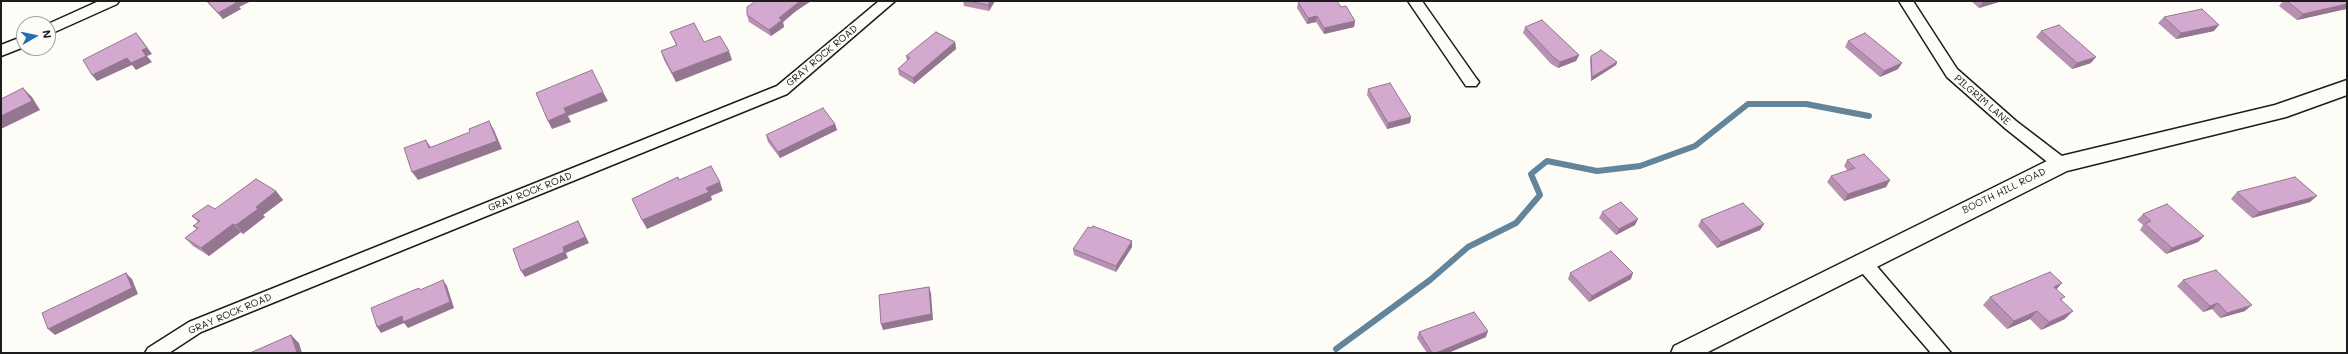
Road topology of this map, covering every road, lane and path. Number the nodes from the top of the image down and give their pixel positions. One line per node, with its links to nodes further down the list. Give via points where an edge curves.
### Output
1 (112, 1): 5 (street)
2 (888, 1): 12 (street, GRAY ROCK ROAD, via 782,90 195,327)
3 (1414, 1): 8 (street)
4 (1906, 1): 10 (street, PILGRIM LANE, via 1952,73)
5 (56, 26)
6 (16, 44): 7 (street)
7 (1, 51)
8 (1472, 82)
9 (2347, 88): 10 (street, BOOTH HILL ROAD, via 2279,112)
10 (2060, 164): 11 (street, BOOTH HILL ROAD)
11 (1862, 262): 13 (street, BOOTH HILL ROAD); 14 (street)
12 (154, 353)
13 (1683, 353)
14 (1942, 353)

